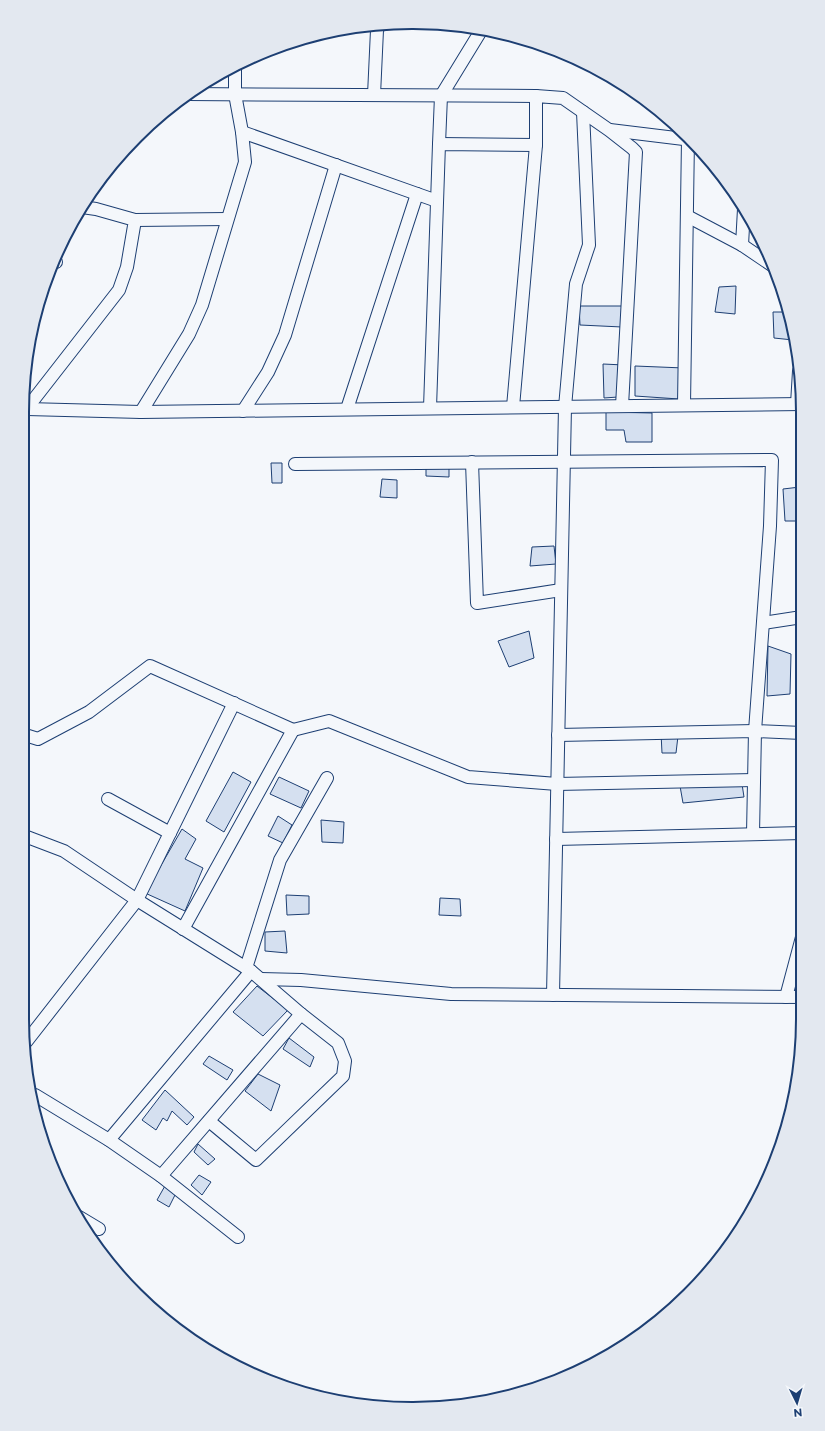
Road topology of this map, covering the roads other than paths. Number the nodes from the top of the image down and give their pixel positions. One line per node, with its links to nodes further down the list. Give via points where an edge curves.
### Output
1 (377, 31): 6 (street)
2 (479, 35): 7 (street)
3 (236, 73): 5 (street)
4 (199, 94): 5 (street)
5 (235, 94): 6 (street); 11 (street)
6 (374, 95): 7 (street)
7 (441, 96): 8 (street); 13 (street)
8 (536, 96): 9 (street, via 562,98); 14 (street)
9 (583, 112): 10 (street); 30 (street, via 589,245 576,284)
10 (609, 130): 12 (street); 29 (street, via 636,152)
11 (242, 132): 16 (street); 21 (street, via 244,162)
12 (682, 139)
13 (439, 144): 14 (street); 18 (street)
14 (536, 145): 32 (street)
15 (690, 147): 20 (street)
16 (336, 165): 17 (street); 35 (street, via 285,335 268,372)
17 (417, 194): 18 (street); 33 (street)
18 (437, 201): 31 (street)
19 (88, 208): 23 (street)
20 (687, 216): 24 (street); 27 (street)
21 (228, 219): 23 (street); 36 (street, via 202,305 189,334)
22 (743, 219): 24 (street)
23 (134, 220): 28 (street, via 127,267 119,290)
24 (742, 245): 25 (street)
25 (764, 260)
26 (796, 404): 27 (street)
27 (684, 405): 29 (street)
28 (29, 406)
29 (622, 406): 30 (street)
30 (565, 407): 32 (street); 37 (street)
31 (430, 408): 32 (street); 33 (street)
32 (513, 408)
33 (347, 409): 35 (street)
34 (29, 411): 36 (street)
35 (243, 411): 36 (street)
36 (141, 412)
37 (563, 461): 38 (street); 40 (street); 42 (street, via 772,460)
38 (472, 462): 39 (street); 40 (street, via 477,603)
39 (295, 464)
40 (561, 590): 47 (street)
41 (796, 618): 42 (street)
42 (763, 623): 45 (street)
43 (234, 703): 44 (street); 48 (street, via 150,666 89,712 38,739); 53 (street)
44 (293, 730): 51 (street, via 329,721 468,777); 59 (street)
45 (755, 731): 46 (street); 47 (street); 50 (street)
46 (796, 733)
47 (558, 734): 51 (street)
48 (29, 736)
49 (328, 778): 61 (street, via 280,860)
50 (754, 780): 51 (street); 55 (street)
51 (557, 784): 57 (street)
52 (108, 800): 53 (street)
53 (170, 833): 58 (street)
54 (796, 833): 55 (street)
55 (753, 834): 57 (street)
56 (29, 838): 58 (street, via 64,851)
57 (556, 839): 63 (street)
58 (137, 900): 59 (street); 67 (street)
59 (183, 929): 61 (street)
60 (796, 960): 64 (street)
61 (249, 969): 62 (street); 70 (street)
62 (261, 979): 63 (street, via 301,980 451,994); 66 (street)
63 (553, 995): 64 (street)
64 (786, 997): 65 (street)
65 (796, 997)
66 (301, 1014): 69 (street); 69 (street, via 338,1043 345,1061 343,1076 256,1160)
67 (30, 1037)
68 (37, 1096): 70 (street)
69 (209, 1121): 71 (street)
70 (109, 1140): 71 (street)
71 (161, 1176): 74 (street)
72 (88, 1223): 73 (street)
73 (99, 1229)
74 (238, 1237)

